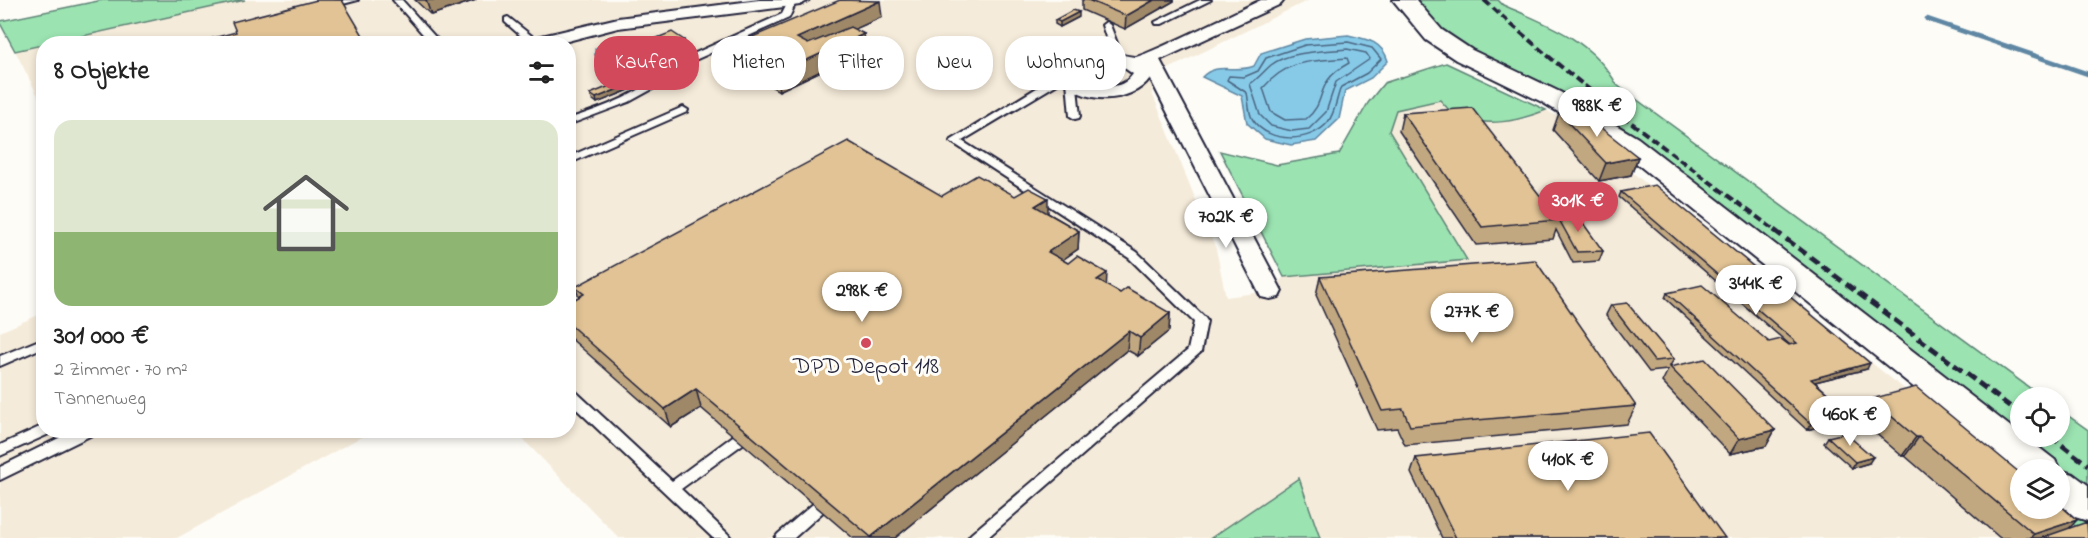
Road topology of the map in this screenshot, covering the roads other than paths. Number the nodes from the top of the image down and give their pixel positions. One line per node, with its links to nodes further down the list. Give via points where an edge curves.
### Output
1 (354, 0): 8 (lane)
2 (397, 0): 12 (lane)
3 (1207, 0): 10 (lane)
4 (1275, 0): 17 (street)
5 (1404, 0): 35 (street, via 1434,35 1464,55 1593,120 1654,163)
6 (796, 1): 7 (street); 25 (lane, via 786,16 674,66 668,75 648,87)
7 (750, 3): 14 (street, via 618,23)
8 (321, 6)
9 (508, 20): 13 (lane)
10 (1160, 22)
11 (1106, 25): 15 (lane)
12 (429, 36)
13 (525, 36)
14 (563, 36)
15 (1110, 36)
16 (1126, 58): 17 (street)
17 (1143, 61): 22 (street, via 1138,84); 27 (street)
18 (1039, 90): 43 (lane, via 955,141 1133,255 1201,321 1194,352)
19 (1072, 90): 24 (lane)
20 (1094, 90): 21 (street)
21 (1125, 90)
22 (1126, 90)
23 (683, 110): 26 (lane)
24 (1075, 116)
25 (576, 120)
26 (576, 157)
27 (1270, 291)
28 (36, 345): 29 (lane)
29 (0, 361)
30 (576, 400): 37 (lane)
31 (36, 434): 34 (lane)
32 (73, 438): 36 (lane)
33 (738, 440): 37 (lane)
34 (0, 451)
35 (2028, 459)
36 (0, 474)
37 (671, 489): 41 (lane)
38 (2070, 492): 39 (street)
39 (2088, 506)
40 (818, 508): 42 (lane)
41 (723, 538)
42 (783, 538)
43 (976, 538)

